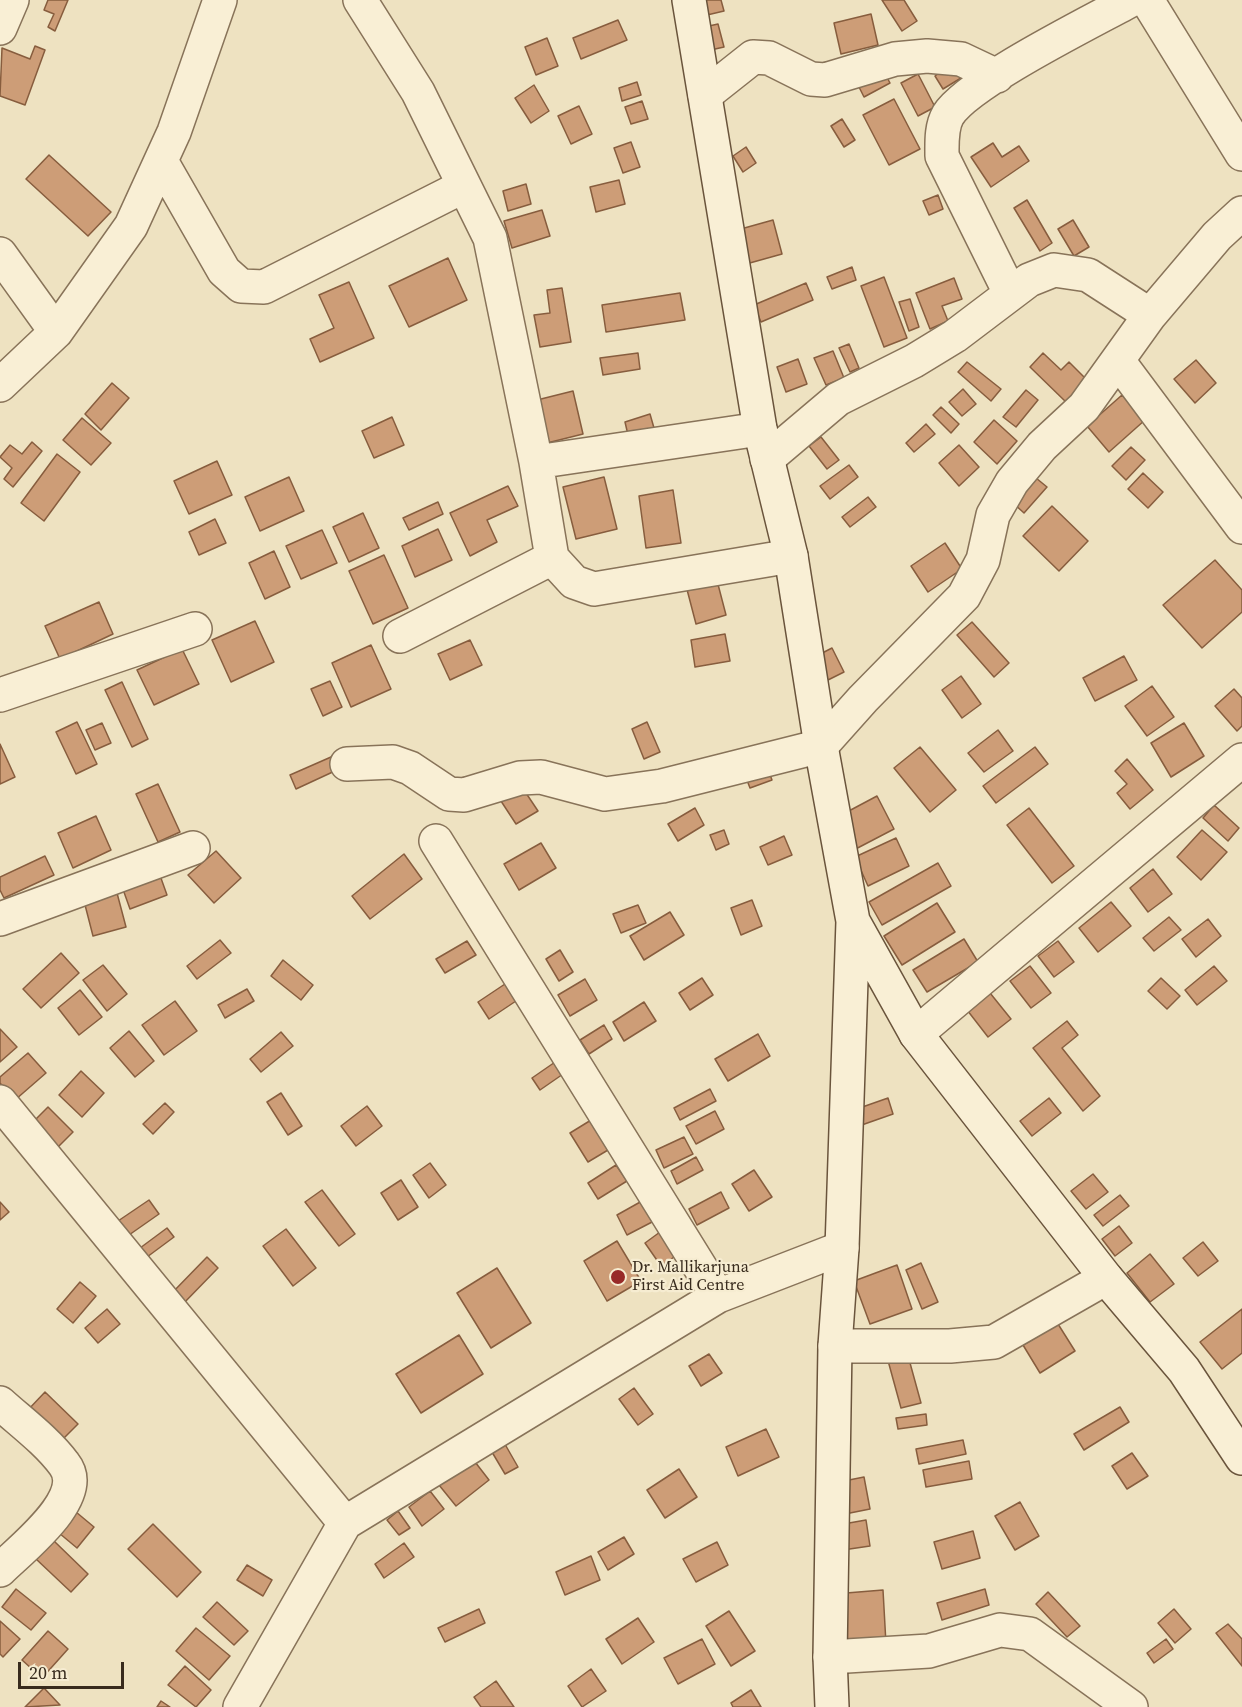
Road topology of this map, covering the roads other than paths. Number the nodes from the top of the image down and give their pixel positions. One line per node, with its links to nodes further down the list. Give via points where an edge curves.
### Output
1 (12, 0): 7 (street)
2 (219, 0): 11 (street)
3 (360, 0): 12 (street, via 418,92)
4 (689, 0): 9 (street)
5 (1131, 0): 8 (street)
6 (1147, 0): 10 (street)
7 (0, 28)
8 (997, 76): 9 (street, via 962,59 927,56 895,59 825,80 811,79 769,58 753,57); 15 (street, via 967,95 948,116 942,135 942,156)
9 (705, 95): 20 (street)
10 (1242, 154)
11 (161, 162): 12 (street, via 224,270 241,286 264,287); 17 (street, via 131,226)
12 (464, 186): 21 (street, via 490,238)
13 (1242, 213): 16 (street, via 1217,236)
14 (0, 254): 17 (street)
15 (1011, 293): 16 (street, via 1054,270 1088,275); 20 (street, via 914,362 838,399)
16 (1150, 315): 18 (street)
17 (56, 332): 19 (street)
18 (1119, 362): 22 (street); 28 (street, via 1084,407 1042,446 1012,482 993,515 983,560 964,596)
19 (0, 385)
20 (764, 444): 21 (street); 23 (street)
21 (536, 462): 24 (street)
22 (1242, 527)
23 (791, 556): 24 (street, via 594,589 573,582); 28 (street)
24 (552, 558): 26 (street)
25 (195, 629): 27 (street)
26 (400, 636)
27 (0, 695)
28 (821, 746): 30 (street, via 662,786 605,794 541,777 520,778 464,795 449,795 410,768 393,762); 34 (street)
29 (1242, 760): 35 (street)
30 (347, 764)
31 (436, 842): 39 (street)
32 (193, 848): 33 (street)
33 (0, 919)
34 (853, 921): 35 (street); 37 (street)
35 (916, 1034): 38 (street)
36 (0, 1102): 43 (street)
37 (842, 1248): 39 (street); 40 (street)
38 (1106, 1278): 40 (street, via 994,1342); 42 (street, via 1184,1370)
39 (718, 1296): 43 (street)
40 (835, 1346): 45 (street)
41 (0, 1403): 44 (street, via 66,1465 71,1487 59,1512)
42 (1239, 1446)
43 (345, 1523): 46 (street)
44 (0, 1570)
45 (830, 1657): 47 (street); 48 (street, via 930,1651 1000,1630 1030,1634)
46 (240, 1707)
47 (832, 1707)
48 (1131, 1707)

